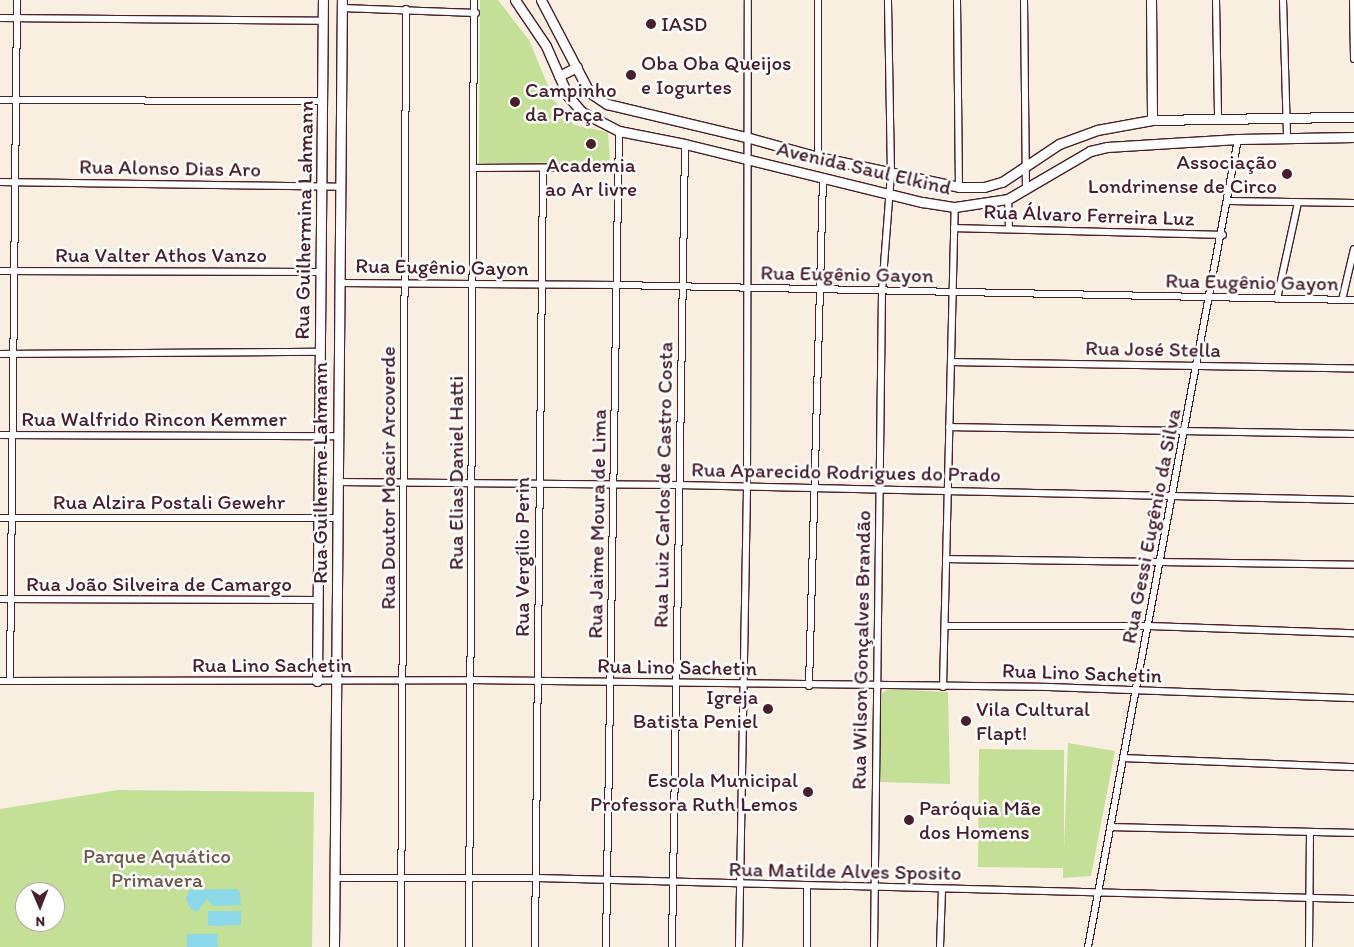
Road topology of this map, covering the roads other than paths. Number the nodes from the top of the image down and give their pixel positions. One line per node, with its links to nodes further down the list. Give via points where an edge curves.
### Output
1 (17, 0): 19 (street)
2 (323, 0): 20 (main road, Rua Guilhermina Lahmann)
3 (474, 0): 17 (street, Rua Elias Daniel Hatti)
4 (515, 0): 23 (main road, Avenida Saul Elkind, via 546,46)
5 (541, 0): 22 (main road, Avenida Saul Elkind)
6 (748, 0): 32 (street)
7 (818, 0): 37 (street)
8 (888, 0): 43 (street, Rua Wilson Gonçalves Brandão)
9 (957, 0): 49 (street)
10 (1024, 0): 40 (street)
11 (1151, 0): 28 (main road)
12 (1216, 0): 29 (street)
13 (1283, 0): 30 (street)
14 (1353, 0): 21 (street)
15 (342, 4): 16 (street); 47 (main road, Rua Guilherme Lahmann)
16 (406, 10): 17 (street); 65 (street, Rua Doutor Moacir Arcoverde)
17 (476, 13): 41 (street, Rua Elias Daniel Hatti)
18 (0, 18): 19 (street)
19 (17, 18): 20 (street); 25 (street)
20 (323, 21): 26 (main road, Rua Guilhermina Lahmann)
21 (1354, 58)
22 (577, 67): 23 (main road); 32 (main road, Avenida Saul Elkind, via 589,92 607,104)
23 (559, 76): 31 (main road, Avenida Saul Elkind, via 568,96 582,112)
24 (0, 100): 25 (street)
25 (16, 100): 26 (street); 46 (street)
26 (324, 101): 48 (main road, Rua Guilhermina Lahmann)
27 (1354, 117): 30 (main road, Avenida Saul Elkind)
28 (1152, 120): 29 (main road, Avenida Saul Elkind); 40 (main road, Avenida Saul Elkind, via 1097,130 1067,141)
29 (1218, 120): 30 (main road, Avenida Saul Elkind)
30 (1286, 120): 33 (street)
31 (618, 131): 36 (main road, Avenida Saul Elkind); 39 (street, Rua Jaime Moura de Lima)
32 (746, 137): 37 (main road, Avenida Saul Elkind); 38 (street)
33 (1287, 138): 34 (main road, Avenida Saul Elkind); 35 (main road, Avenida Saul Elkind)
34 (1354, 138)
35 (1238, 139): 50 (main road, Avenida Saul Elkind, via 1107,147 1090,151); 53 (street, Rua Gessi Eugênio da Silva)
36 (685, 144): 38 (main road, Avenida Saul Elkind); 69 (street, Rua Luiz Carlos de Castro Costa)
37 (818, 157): 43 (main road, Avenida Saul Elkind)
38 (748, 158): 44 (main road, Avenida Saul Elkind); 70 (street)
39 (619, 167): 42 (street); 68 (street, Rua Jaime Moura de Lima)
40 (1026, 167): 49 (main road, Avenida Saul Elkind, via 1002,182 984,187); 50 (street)
41 (474, 168): 42 (street); 66 (street, Rua Elias Daniel Hatti)
42 (543, 168): 67 (street, Rua Vergílio Perin)
43 (891, 174): 49 (main road, Avenida Saul Elkind); 51 (street, Rua Wilson Gonçalves Brandão)
44 (823, 179): 51 (main road, Avenida Saul Elkind); 71 (street)
45 (0, 182): 46 (street, Rua Alonso Dias Aro)
46 (16, 182): 48 (street, Rua Alonso Dias Aro); 62 (street)
47 (339, 186): 48 (street, Rua Alonso Dias Aro); 64 (main road, Rua Guilherme Lahmann)
48 (323, 187): 63 (main road, Rua Guilhermina Lahmann)
49 (959, 187)
50 (1026, 189): 52 (main road, Avenida Saul Elkind)
51 (887, 194): 56 (main road, Avenida Saul Elkind); 72 (street, Rua Wilson Gonçalves Brandão)
52 (1008, 199): 56 (main road, Avenida Saul Elkind); 58 (street)
53 (1229, 201): 54 (street); 59 (street, Rua Gessi Eugênio da Silva)
54 (1298, 203): 55 (street); 75 (street)
55 (1354, 203)
56 (955, 207): 57 (street)
57 (954, 228): 58 (street, Rua Álvaro Ferreira Luz); 73 (street)
58 (1009, 228): 59 (street, Rua Álvaro Ferreira Luz)
59 (1223, 235): 74 (street, Rua Gessi Eugênio da Silva)
60 (1354, 249): 76 (street)
61 (0, 271): 62 (street, Rua Valter Athos Vanzo)
62 (14, 271): 63 (street, Rua Valter Athos Vanzo); 80 (street)
63 (321, 272): 78 (main road, Rua Guilhermina Lahmann)
64 (339, 282): 65 (street, Rua Eugênio Gayon); 90 (main road, Rua Guilherme Lahmann)
65 (404, 282): 66 (street, Rua Eugênio Gayon); 92 (street, Rua Doutor Moacir Arcoverde)
66 (474, 282): 67 (street, Rua Eugênio Gayon); 93 (street, Rua Elias Daniel Hatti)
67 (540, 284): 68 (street, Rua Eugênio Gayon); 94 (street, Rua Vergílio Perin)
68 (617, 285): 69 (street, Rua Eugênio Gayon); 95 (street, Rua Jaime Moura de Lima)
69 (683, 287): 70 (street, Rua Eugênio Gayon); 96 (street, Rua Luiz Carlos de Castro Costa)
70 (749, 288): 71 (street, Rua Eugênio Gayon); 97 (street)
71 (820, 290): 72 (street, Rua Eugênio Gayon); 98 (street)
72 (882, 290): 73 (street, Rua Eugênio Gayon); 99 (street, Rua Wilson Gonçalves Brandão)
73 (952, 292): 74 (street, Rua Eugênio Gayon); 81 (street)
74 (1209, 298): 75 (street, Rua Eugênio Gayon); 82 (street, Rua Gessi Eugênio da Silva)
75 (1277, 299): 76 (street, Rua Eugênio Gayon)
76 (1342, 300): 77 (street, Rua Eugênio Gayon)
77 (1354, 300)
78 (320, 352): 80 (street); 89 (main road, Rua Guilhermina Lahmann)
79 (0, 354): 80 (street)
80 (13, 354): 88 (street)
81 (951, 362): 82 (street, Rua José Stella); 84 (street)
82 (1198, 366): 83 (street, Rua José Stella); 85 (street, Rua Gessi Eugênio da Silva)
83 (1354, 368)
84 (949, 427): 85 (street); 100 (street)
85 (1185, 430): 86 (street); 101 (street, Rua Gessi Eugênio da Silva)
86 (1354, 434)
87 (0, 435): 88 (street, Rua Walfrido Rincon Kemmer)
88 (12, 435): 89 (street, Rua Walfrido Rincon Kemmer); 104 (street)
89 (319, 436): 90 (street, Rua Walfrido Rincon Kemmer); 105 (main road, Rua Guilhermina Lahmann)
90 (338, 436): 91 (main road, Rua Guilherme Lahmann)
91 (337, 482): 92 (street, Rua Aparecido Rodrigues do Prado); 106 (main road, Rua Guilherme Lahmann)
92 (405, 482): 93 (street, Rua Aparecido Rodrigues do Prado); 121 (street, Rua Doutor Moacir Arcoverde)
93 (472, 483): 94 (street, Rua Aparecido Rodrigues do Prado); 116 (street, Rua Elias Daniel Hatti)
94 (538, 484): 95 (street, Rua Aparecido Rodrigues do Prado); 122 (street, Rua Vergílio Perin)
95 (613, 484): 96 (street, Rua Aparecido Rodrigues do Prado); 123 (street, Rua Jaime Moura de Lima)
96 (678, 485): 97 (street, Rua Aparecido Rodrigues do Prado); 124 (street, Rua Luiz Carlos de Castro Costa)
97 (747, 487): 98 (street, Rua Aparecido Rodrigues do Prado); 125 (street)
98 (813, 489): 99 (street, Rua Aparecido Rodrigues do Prado); 126 (street)
99 (880, 489): 100 (street, Rua Aparecido Rodrigues do Prado); 128 (street, Rua Wilson Gonçalves Brandão)
100 (948, 491): 101 (street, Rua Aparecido Rodrigues do Prado); 107 (street)
101 (1174, 495): 102 (street, Rua Aparecido Rodrigues do Prado); 108 (street, Rua Gessi Eugênio da Silva)
102 (1354, 500)
103 (0, 518): 104 (street, Rua Alzira Postali Gewehr)
104 (11, 518): 105 (street, Rua Alzira Postali Gewehr); 111 (street)
105 (318, 518): 106 (street, Rua Alzira Postali Gewehr); 112 (main road, Rua Guilhermina Lahmann)
106 (338, 518): 120 (main road, Rua Guilherme Lahmann)
107 (946, 560): 108 (street); 113 (street)
108 (1162, 561): 109 (street); 114 (street, Rua Gessi Eugênio da Silva)
109 (1354, 566)
110 (0, 599): 111 (street, Rua João Silveira de Camargo)
111 (10, 600): 112 (street, Rua João Silveira de Camargo); 118 (street)
112 (317, 600): 119 (main road, Rua Guilhermina Lahmann)
113 (945, 626): 114 (street); 127 (street)
114 (1149, 626): 115 (street); 129 (street, Rua Gessi Eugênio da Silva)
115 (1354, 633)
116 (471, 680): 121 (street, Rua Lino Sachetin); 122 (street, Rua Lino Sachetin); 139 (street, Rua Elias Daniel Hatti)
117 (0, 681): 118 (street, Rua Lino Sachetin)
118 (10, 681): 119 (street, Rua Lino Sachetin)
119 (317, 681): 120 (street, Rua Lino Sachetin)
120 (337, 681): 121 (street, Rua Lino Sachetin); 137 (main road, Rua Guilherme Lahmann)
121 (404, 681): 136 (street, Rua Doutor Moacir Arcoverde)
122 (539, 681): 123 (street, Rua Lino Sachetin); 138 (street, Rua Vergílio Perin)
123 (611, 682): 124 (street, Rua Lino Sachetin); 140 (street, Rua Jaime Moura de Lima)
124 (677, 683): 125 (street, Rua Lino Sachetin); 141 (street, Rua Luiz Carlos de Castro Costa)
125 (744, 684): 126 (street, Rua Lino Sachetin); 142 (street)
126 (808, 686): 128 (street, Rua Lino Sachetin)
127 (943, 687): 128 (street, Rua Lino Sachetin); 129 (street, Rua Lino Sachetin)
128 (875, 688): 144 (street, Rua Wilson Gonçalves Brandão)
129 (1136, 691): 130 (street, Rua Lino Sachetin); 131 (street, Rua Gessi Eugênio da Silva)
130 (1354, 698)
131 (1125, 758): 132 (street); 133 (street, Rua Gessi Eugênio da Silva)
132 (1354, 767)
133 (1112, 827): 134 (street); 146 (street, Rua Gessi Eugênio da Silva)
134 (1310, 832): 135 (street); 147 (street)
135 (1354, 833)
136 (400, 877): 137 (street, Rua Matilde Alves Sposito); 139 (street, Rua Matilde Alves Sposito); 150 (street, Rua Doutor Moacir Arcoverde)
137 (335, 878): 149 (main road, Rua Guilherme Lahmann)
138 (537, 878): 139 (street, Rua Matilde Alves Sposito); 140 (street, Rua Matilde Alves Sposito); 152 (street, Rua Vergílio Perin)
139 (469, 879): 151 (street, Rua Elias Daniel Hatti)
140 (607, 880): 141 (street, Rua Matilde Alves Sposito); 153 (street, Rua Jaime Moura de Lima)
141 (672, 883): 142 (street, Rua Matilde Alves Sposito); 154 (street, Rua Luiz Carlos de Castro Costa)
142 (740, 884): 143 (street, Rua Matilde Alves Sposito); 155 (street)
143 (807, 886): 144 (street, Rua Matilde Alves Sposito); 156 (street)
144 (874, 887): 145 (street, Rua Matilde Alves Sposito); 157 (street, Rua Wilson Gonçalves Brandão)
145 (942, 889): 146 (street, Rua Matilde Alves Sposito); 158 (street)
146 (1099, 892): 147 (street, Rua Matilde Alves Sposito); 159 (street, Rua Gessi Eugênio da Silva)
147 (1310, 898): 148 (street, Rua Matilde Alves Sposito); 160 (street)
148 (1354, 899)
149 (334, 947)
150 (401, 947)
151 (469, 947)
152 (535, 947)
153 (606, 947)
154 (672, 947)
155 (739, 947)
156 (806, 947)
157 (874, 947)
158 (940, 947)
159 (1088, 947)
160 (1309, 947)

